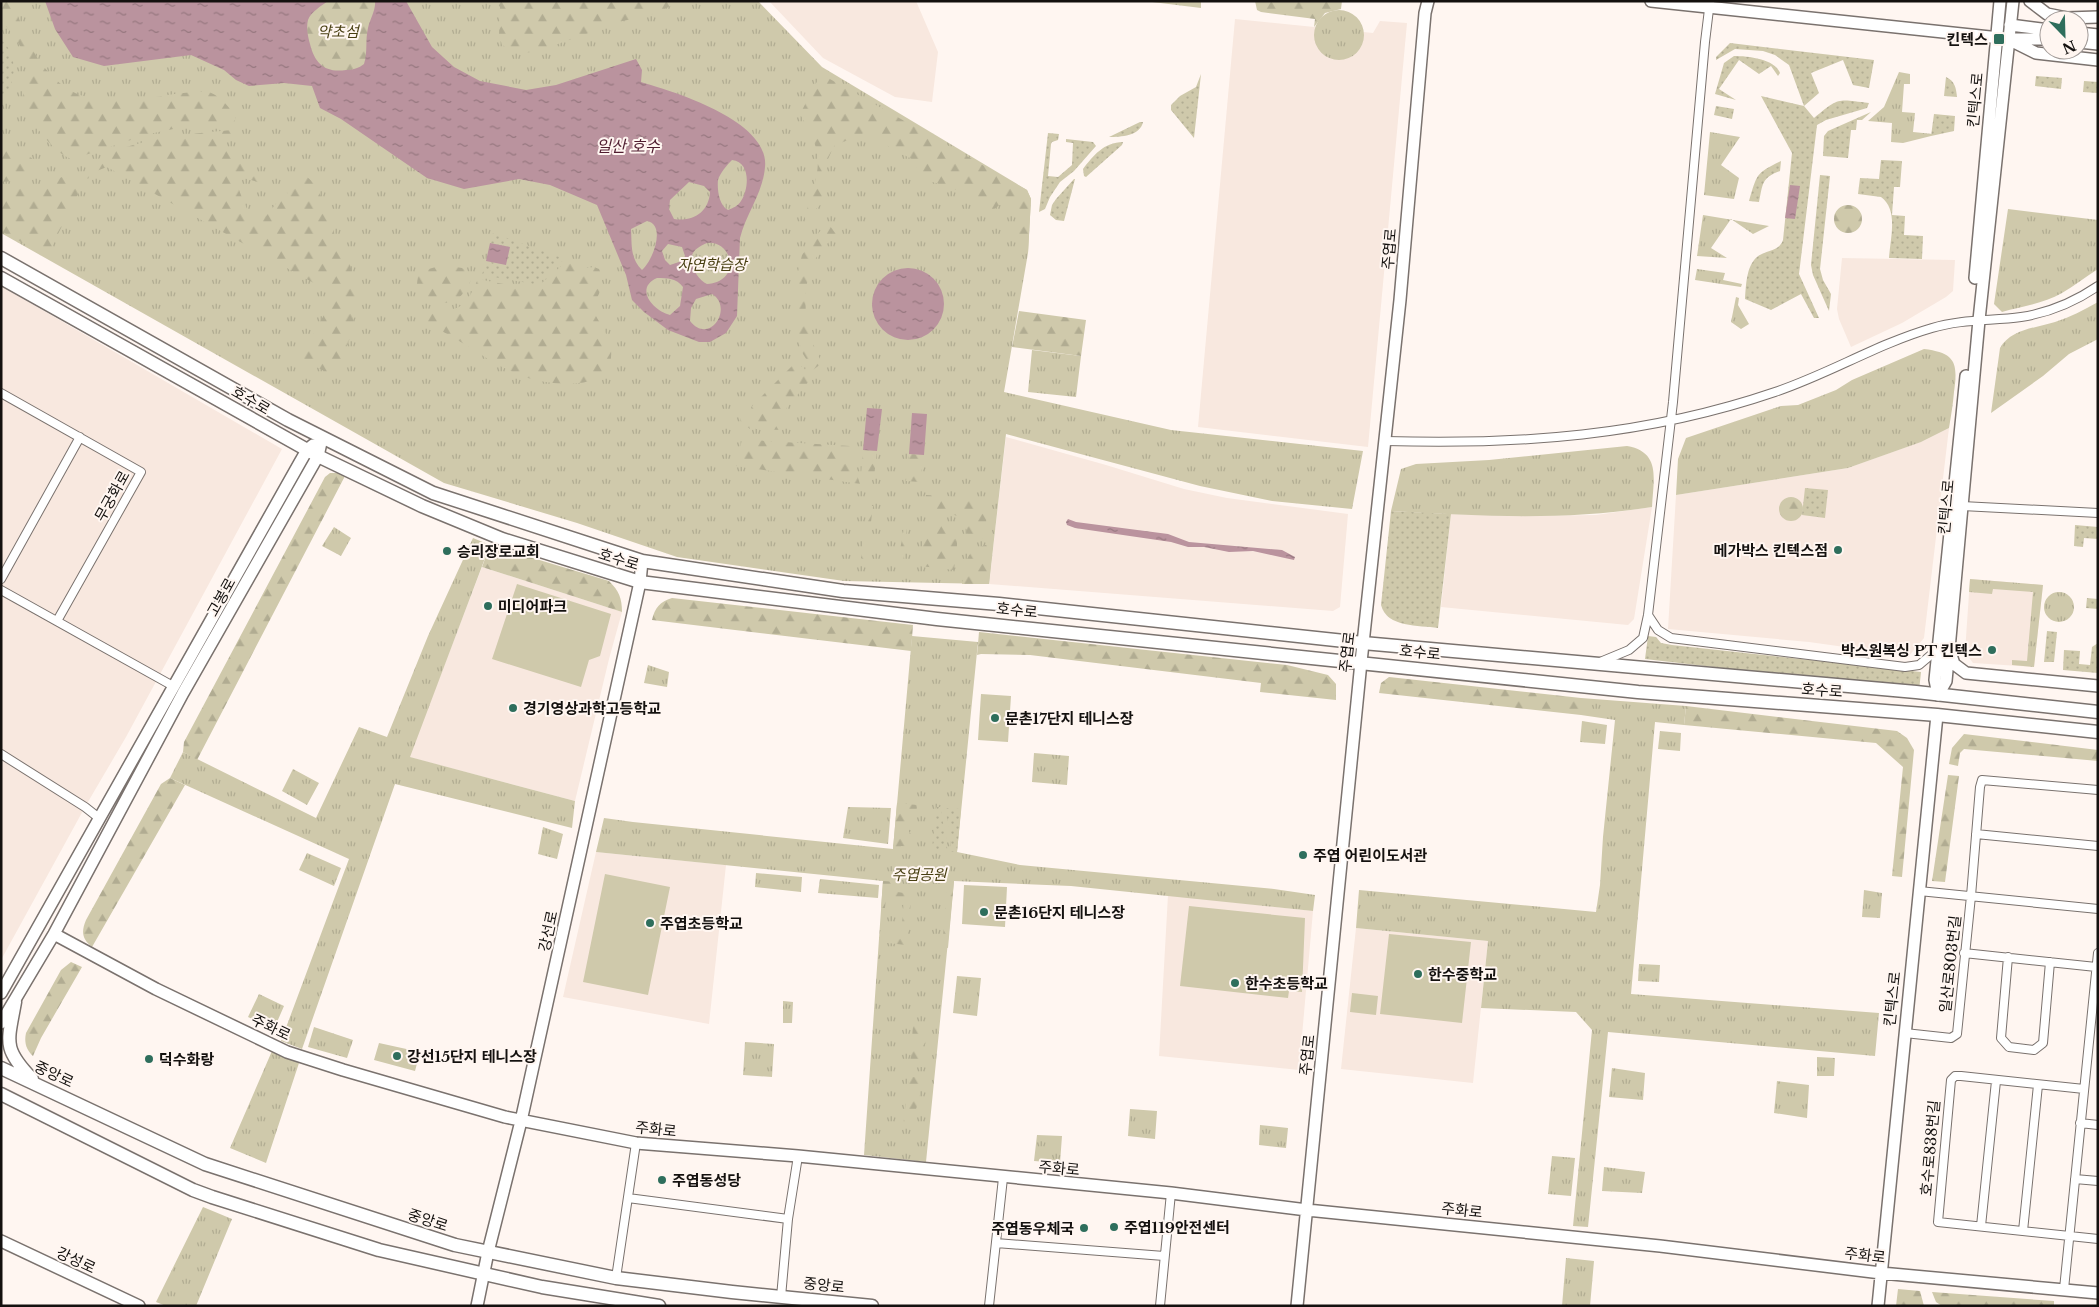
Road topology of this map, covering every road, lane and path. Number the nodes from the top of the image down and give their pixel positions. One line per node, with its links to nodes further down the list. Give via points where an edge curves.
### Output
1 (1428, 1): 22 (main road, 주엽로)
2 (1651, 1): 6 (main road)
3 (2000, 1): 10 (main road, 킨텍스로)
4 (2013, 1): 8 (main road, 킨텍스로)
5 (2030, 1): 7 (main road, via 2047,14 2067,18)
6 (1710, 4): 10 (main road); 19 (street)
7 (2098, 17)
8 (2010, 25): 9 (main road); 11 (main road, 킨텍스로)
9 (2039, 29)
10 (1997, 38): 11 (main road); 17 (main road, 킨텍스로)
11 (2009, 39): 12 (main road); 13 (main road, via 2036,53); 17 (main road, 킨텍스로)
12 (2039, 39)
13 (2098, 60)
14 (1, 258): 21 (main road, 호수로)
15 (1, 278): 23 (main road, 호수로)
16 (2098, 286): 17 (street, via 2074,300 2022,317)
17 (1975, 320): 19 (street, via 1924,330 1776,392); 25 (main road, 킨텍스로); 34 (main road, 킨텍스로)
18 (1, 393): 20 (street, 무궁화로)
19 (1671, 421): 22 (street, via 1531,440); 31 (street)
20 (80, 438): 28 (street); 32 (street, 무궁화로, via 141,472)
21 (322, 438): 23 (main road, 고봉로); 24 (main road, 고봉로); 27 (main road, 호수로, via 433,493)
22 (1385, 441): 33 (main road, 주엽로)
23 (306, 450): 24 (main road, 호수로); 37 (main road, 고봉로)
24 (318, 456): 29 (main road, 호수로, via 422,506 502,539); 51 (main road, 고봉로, via 184,693)
25 (1962, 506): 26 (street); 34 (main road, 킨텍스로)
26 (2098, 513)
27 (642, 561): 29 (main road, 강선로); 33 (main road, 호수로, via 843,590)
28 (1, 579)
29 (640, 582): 35 (main road, 호수로, via 943,620); 71 (main road, 강선로)
30 (1, 590): 32 (street)
31 (1648, 615): 34 (street, via 1658,630 1671,638 1905,667 1920,665); 36 (street, via 1643,638 1629,650)
32 (57, 621): 37 (street)
33 (1363, 643): 35 (main road, 주엽로); 36 (main road, 호수로)
34 (1944, 649): 38 (main road, via 1954,664 1966,673); 39 (main road, 킨텍스로, via 1946,681)
35 (1360, 662): 41 (main road, 호수로, via 1638,692); 81 (main road, 주엽로)
36 (1596, 663): 39 (main road, 호수로)
37 (173, 686): 45 (main road, 고봉로)
38 (2098, 686)
39 (1938, 695): 40 (main road, 호수로); 41 (main road, 킨텍스로)
40 (2098, 712)
41 (1937, 715): 42 (main road, 호수로); 48 (main road, 킨텍스로)
42 (2098, 732)
43 (1, 754): 45 (street)
44 (2098, 790): 46 (street, 일산로803번길, via 1982,780)
45 (99, 818): 57 (main road, 고봉로)
46 (1976, 834): 47 (street); 49 (street, 일산로803번길)
47 (2098, 846)
48 (1919, 891): 49 (street, 일산로803번길); 60 (main road, 킨텍스로)
49 (1971, 896): 50 (street, 일산로803번길); 52 (street, 일산로803번길)
50 (2098, 909)
51 (54, 934): 58 (main road, 고봉로); 71 (main road, 주화로, via 156,990 287,1052)
52 (1964, 953): 54 (street); 60 (street, 일산로803번길, via 1957,1034 1951,1038)
53 (2098, 954): 56 (street)
54 (2008, 958): 55 (street); 55 (street, via 2001,1038 2009,1047 2034,1050 2042,1043)
55 (2050, 962): 56 (street)
56 (2096, 967): 61 (street)
57 (1, 993)
58 (15, 1002): 59 (main road, 고봉로); 65 (main road, via 9,1039 11,1054)
59 (1, 1023)
60 (1905, 1033): 91 (main road, 킨텍스로)
61 (2088, 1044): 62 (street); 67 (street)
62 (2098, 1046)
63 (1, 1068): 65 (main road, 중앙로)
64 (1996, 1081): 66 (street, 호수로838번길); 83 (street); 83 (street, 호수로838번길, via 1960,1076 1951,1080 1938,1222)
65 (37, 1084): 89 (main road, 중앙로, via 205,1164 455,1245)
66 (2038, 1085): 67 (street, 호수로838번길); 84 (street)
67 (2084, 1089): 72 (street)
68 (1, 1094): 69 (main road)
69 (15, 1101): 70 (main road); 92 (main road, via 193,1190 379,1250)
70 (1, 1102)
71 (521, 1121): 74 (main road, 주화로); 89 (main road, 강선로)
72 (2080, 1123): 73 (street); 77 (street)
73 (2098, 1125)
74 (636, 1143): 75 (main road, 주화로); 80 (street)
75 (798, 1156): 76 (main road, 주화로); 82 (street)
76 (1003, 1178): 79 (main road, 주화로); 88 (street)
77 (2075, 1179): 78 (street); 85 (street)
78 (2098, 1181)
79 (1171, 1193): 81 (main road, 주화로); 90 (street)
80 (628, 1198): 82 (street); 93 (street)
81 (1307, 1210): 91 (main road, 주화로); 104 (main road, 주엽로)
82 (788, 1219): 96 (street)
83 (1981, 1226): 84 (street, 호수로838번길)
84 (2023, 1231): 85 (street, 호수로838번길)
85 (2069, 1236): 86 (street, 호수로838번길); 94 (street)
86 (2098, 1239)
87 (1, 1241): 98 (main road, 강성로)
88 (996, 1243): 90 (street); 102 (street)
89 (488, 1252): 92 (main road, 강선로); 93 (main road, 중앙로)
90 (1164, 1256): 103 (street)
91 (1881, 1273): 94 (main road, 주화로); 105 (main road, 킨텍스로)
92 (483, 1274): 97 (main road); 99 (main road, 강선로)
93 (616, 1278): 96 (main road, 중앙로)
94 (2064, 1290): 95 (main road, 주화로)
95 (2098, 1293)
96 (781, 1297): 101 (main road, 중앙로)
97 (612, 1302): 100 (main road)
98 (139, 1306)
99 (477, 1306)
100 (660, 1306)
101 (872, 1306)
102 (988, 1306)
103 (1160, 1306)
104 (1297, 1306)
105 (1878, 1306)

